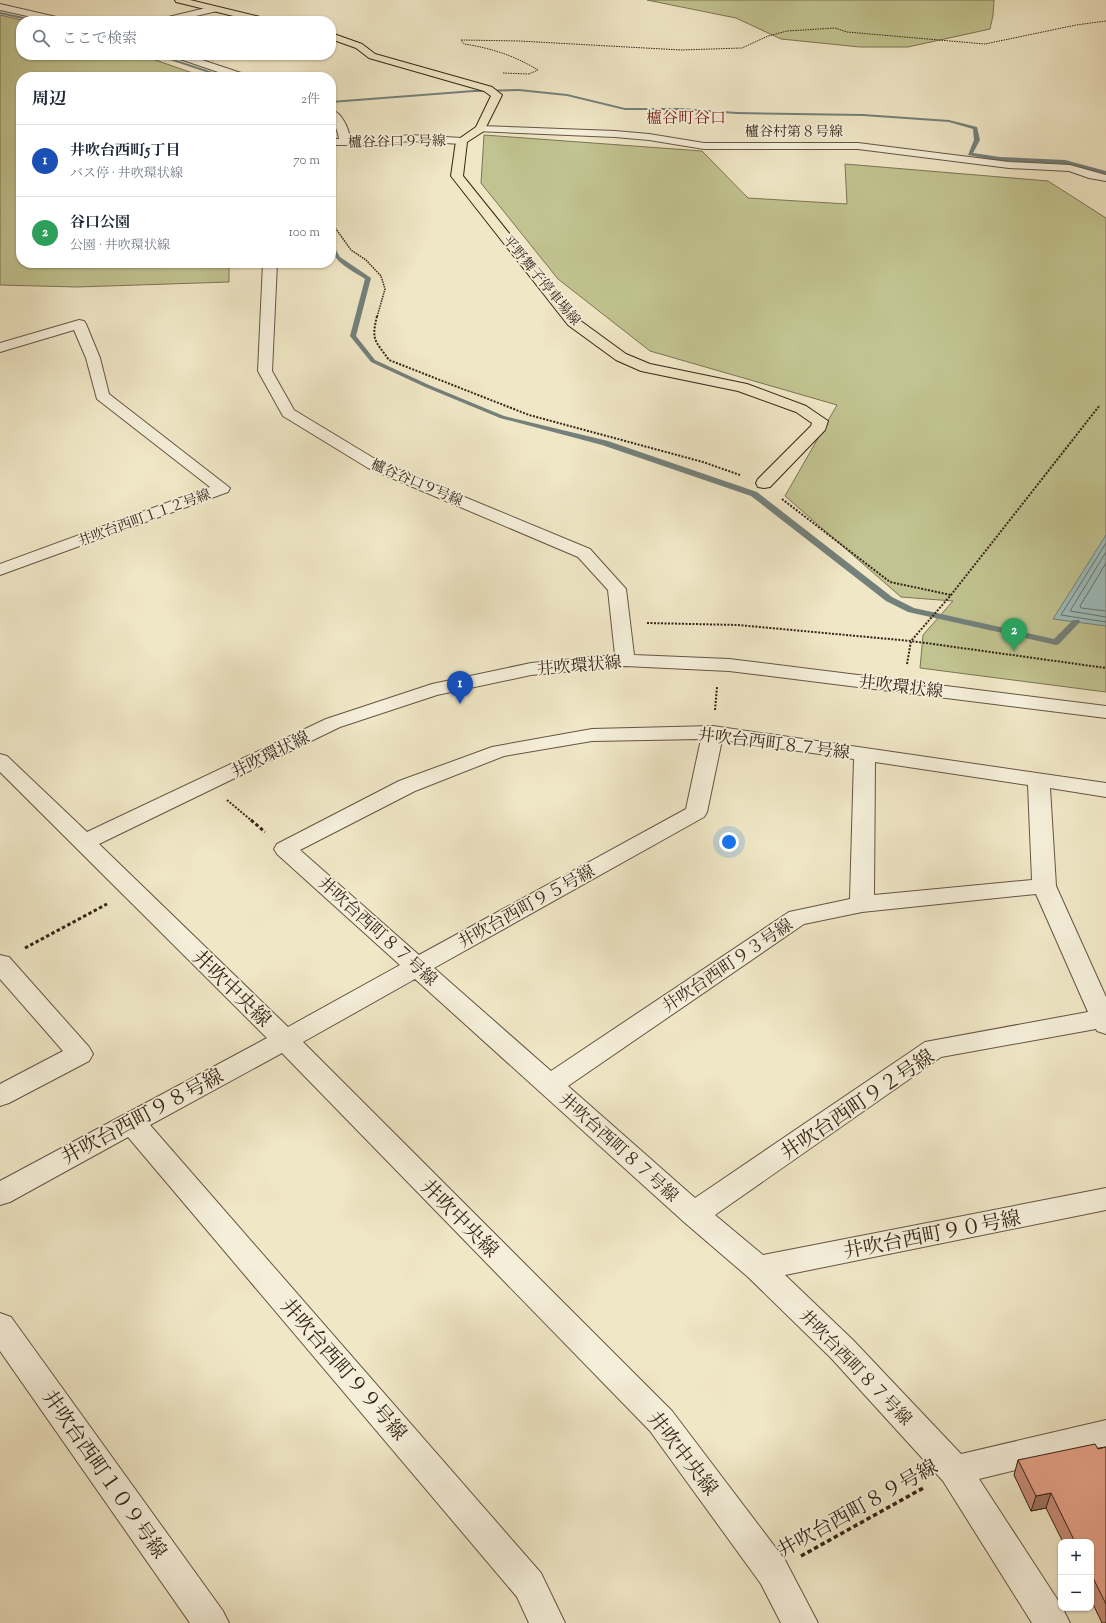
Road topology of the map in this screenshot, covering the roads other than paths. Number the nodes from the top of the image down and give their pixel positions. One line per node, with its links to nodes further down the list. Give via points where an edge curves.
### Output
1 (179, 0): 3 (main road)
2 (0, 7): 4 (street)
3 (214, 9): 5 (street); 6 (main road)
4 (40, 16)
5 (184, 16)
6 (244, 16)
7 (336, 38): 11 (main road, via 359,46 372,56 491,90 497,95)
8 (192, 60): 9 (street)
9 (227, 72)
10 (336, 119): 14 (street, via 345,134)
11 (480, 129): 12 (main road); 15 (street, 櫨谷村第８号線, via 615,134 704,146 858,146 1009,165 1070,168)
12 (462, 140): 14 (street, 櫨谷谷口９号線, via 410,138); 18 (main road, 平野舞子停車場線, via 457,176 573,322 621,358 646,368 742,387 802,409 820,421 819,427)
13 (336, 142): 14 (street, 櫨谷谷口９号線)
14 (345, 142)
15 (1106, 178)
16 (270, 268): 20 (street, 櫨谷谷口９号線, via 265,371 288,413 374,465 584,553 617,589)
17 (0, 348): 19 (street, 井吹台西町１１２号線, via 79,324 93,358 102,396 222,488)
18 (764, 483)
19 (0, 570)
20 (625, 660): 21 (street, 井吹環状線, via 718,664); 27 (street, 井吹環状線, via 531,669 432,690 333,723)
21 (1106, 712)
22 (713, 732): 23 (street, 井吹台西町８７号線); 31 (street, 井吹台西町９５号線, via 696,812); 31 (street, 井吹台西町８７号線, via 592,735 499,751 407,786 285,849)
23 (865, 755): 25 (street, 井吹台西町８７号線); 29 (street)
24 (0, 760): 27 (street, 井吹中央線)
25 (1038, 780): 26 (street, 井吹台西町８７号線); 28 (street)
26 (1106, 790)
27 (83, 843): 33 (street, 井吹中央線)
28 (1044, 886): 29 (street, 井吹台西町９３号線); 32 (street)
29 (862, 904): 34 (street, 井吹台西町９３号線, via 797,918)
30 (10, 956): 35 (street, via 80,1054)
31 (417, 965): 33 (street, 井吹台西町９５号線); 34 (street, 井吹台西町８７号線)
32 (1105, 1020): 39 (street, 井吹台西町９２号線, via 934,1049)
33 (285, 1040): 36 (street, 井吹台西町９８号線); 46 (street, 井吹中央線, via 661,1421 773,1572)
34 (550, 1085): 39 (street, 井吹台西町８７号線)
35 (0, 1096)
36 (131, 1122): 37 (street, 井吹台西町９８号線); 45 (street, 井吹台西町９９号線, via 529,1585)
37 (0, 1194)
38 (1106, 1199): 40 (street, 井吹台西町９０号線)
39 (694, 1214): 40 (street, 井吹台西町８７号線)
40 (758, 1268): 43 (street, 井吹台西町８７号線, via 842,1349)
41 (0, 1326): 44 (street, 井吹台西町１０９号線)
42 (1106, 1434): 43 (street)
43 (955, 1470): 47 (street, 井吹台西町８７号線)
44 (211, 1623)
45 (547, 1623)
46 (800, 1623)
47 (1052, 1623)

